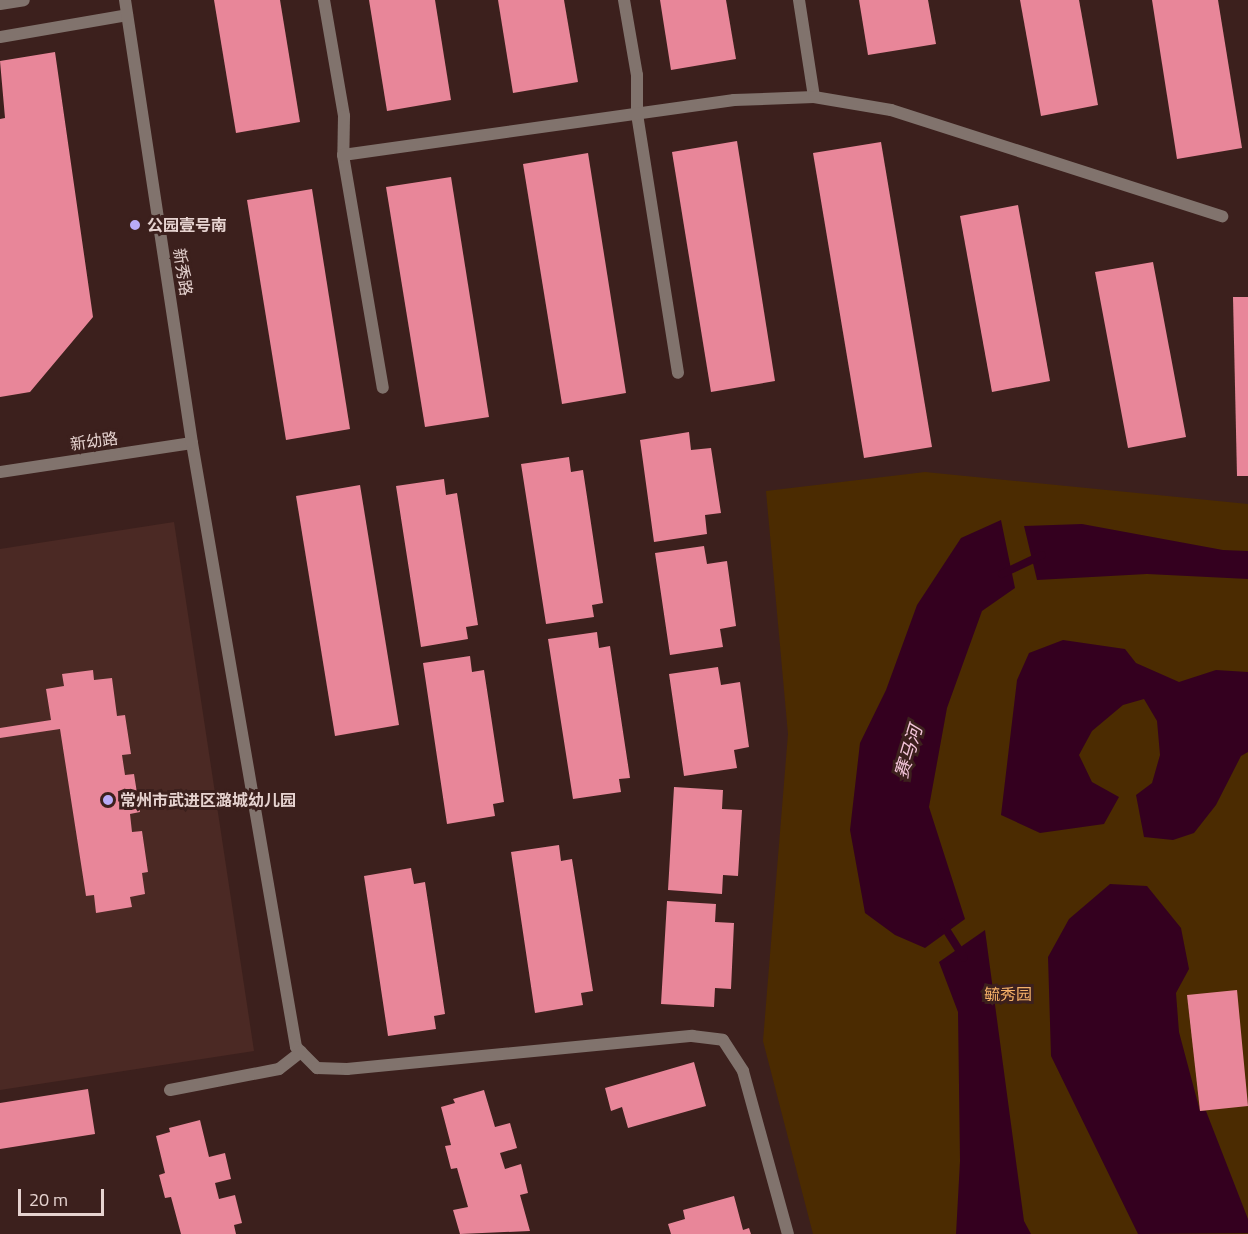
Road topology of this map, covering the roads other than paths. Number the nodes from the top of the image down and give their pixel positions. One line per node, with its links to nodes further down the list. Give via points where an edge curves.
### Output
1 (24, 0): 6 (street)
2 (125, 0): 7 (street, 新秀路)
3 (324, 0): 11 (street, via 344,116)
4 (624, 0): 10 (street, via 637,75)
5 (799, 0): 9 (street)
6 (0, 4)
7 (128, 15): 8 (street); 15 (street, 新秀路)
8 (0, 37)
9 (814, 97): 10 (street, via 734,100); 12 (street, via 891,110)
10 (637, 114): 11 (street); 13 (street)
11 (343, 154): 14 (street)
12 (1222, 216)
13 (678, 373)
14 (383, 388)
15 (192, 443): 16 (street, 新幼路); 17 (street, 新秀路, via 296,1047)
16 (0, 472)
17 (301, 1052): 18 (street, via 279,1070); 19 (street, via 317,1068 347,1069 692,1036 723,1040 743,1071)
18 (170, 1090)
19 (788, 1234)

